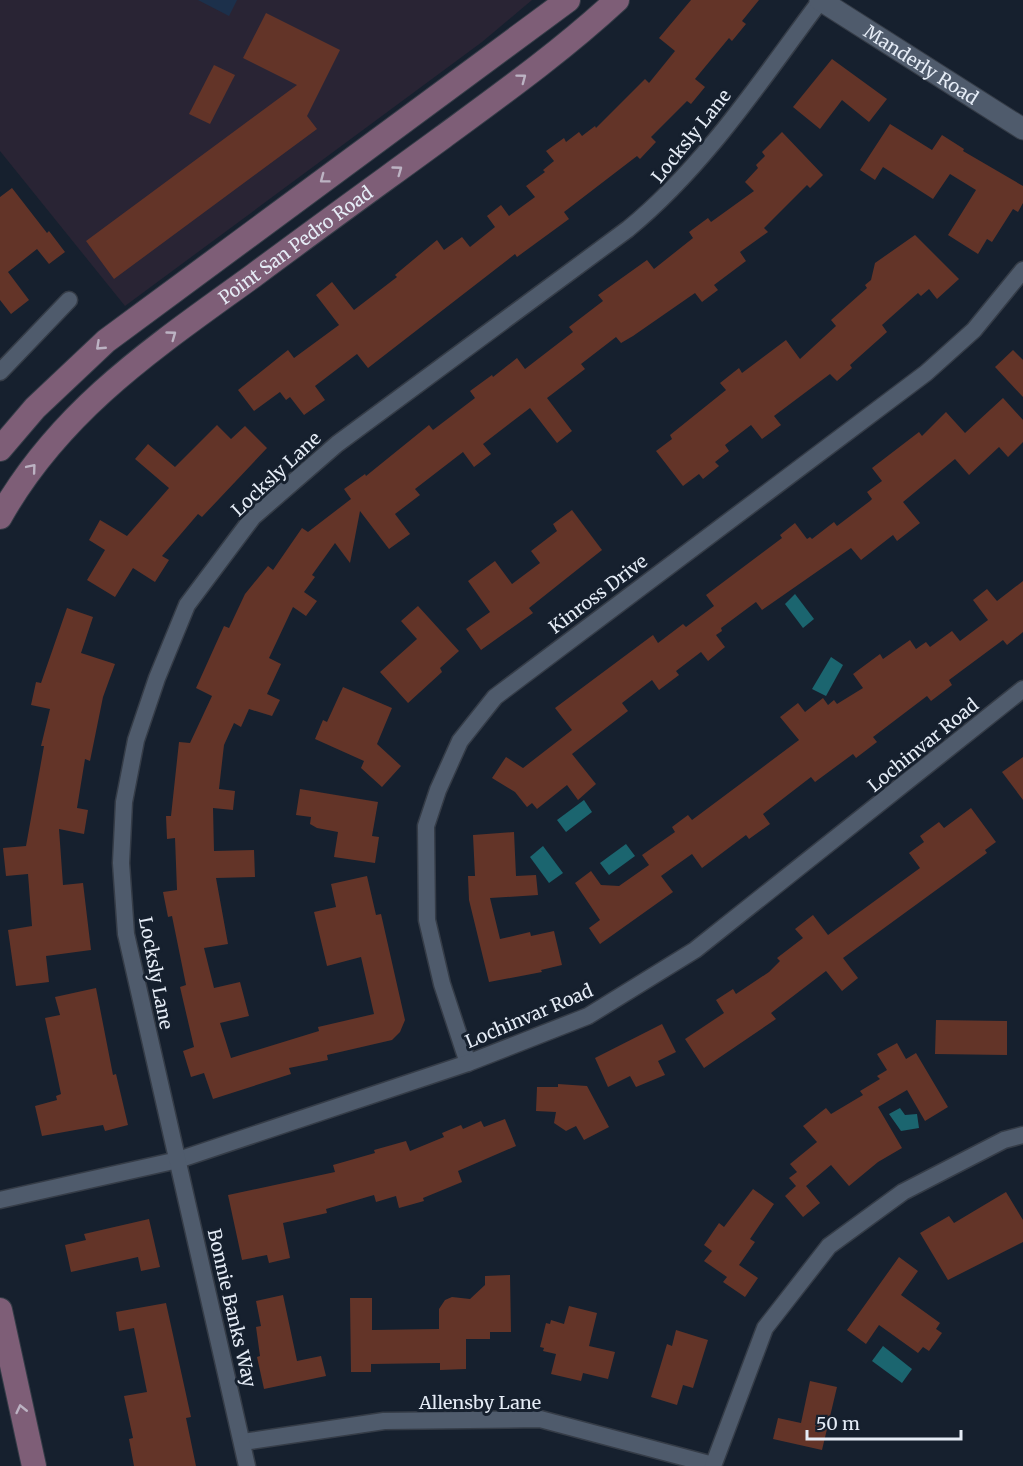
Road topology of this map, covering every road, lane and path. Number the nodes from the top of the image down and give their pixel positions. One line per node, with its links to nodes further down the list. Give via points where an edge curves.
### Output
1 (568, 0): 8 (main road, Point San Pedro Road, one-way to 8, via 106,341 35,408)
2 (617, 0): 9 (main road, Point San Pedro Road, one-way to 2, via 18,484 74,417 128,367 475,114 576,38)
3 (820, 0): 4 (street, Manderly Road); 13 (street, Locksly Lane, via 696,165 663,200 337,444 254,517 187,605 136,740 124,802 121,862 126,934)
4 (1023, 129)
5 (1023, 270): 11 (street, Kinross Drive, via 974,330 926,373 495,697 460,741 426,826 425,886 427,920 437,963)
6 (69, 300): 7 (street)
7 (0, 372)
8 (0, 449)
9 (0, 517)
10 (1023, 689): 11 (street, Lochinvar Road, via 695,951 588,1016)
11 (468, 1063): 13 (street, Lochinvar Road)
12 (1023, 1135): 19 (street, via 1004,1140 903,1192 829,1246 765,1328)
13 (178, 1160): 14 (street, Lochinvar Road); 16 (street, Bonnie Banks Way)
14 (0, 1200)
15 (0, 1310): 17 (main road, one-way to 15)
16 (243, 1442): 18 (street, Bonnie Banks Way); 19 (street, Allensby Lane, via 384,1421 540,1419)
17 (34, 1466)
18 (247, 1466)
19 (713, 1466)

